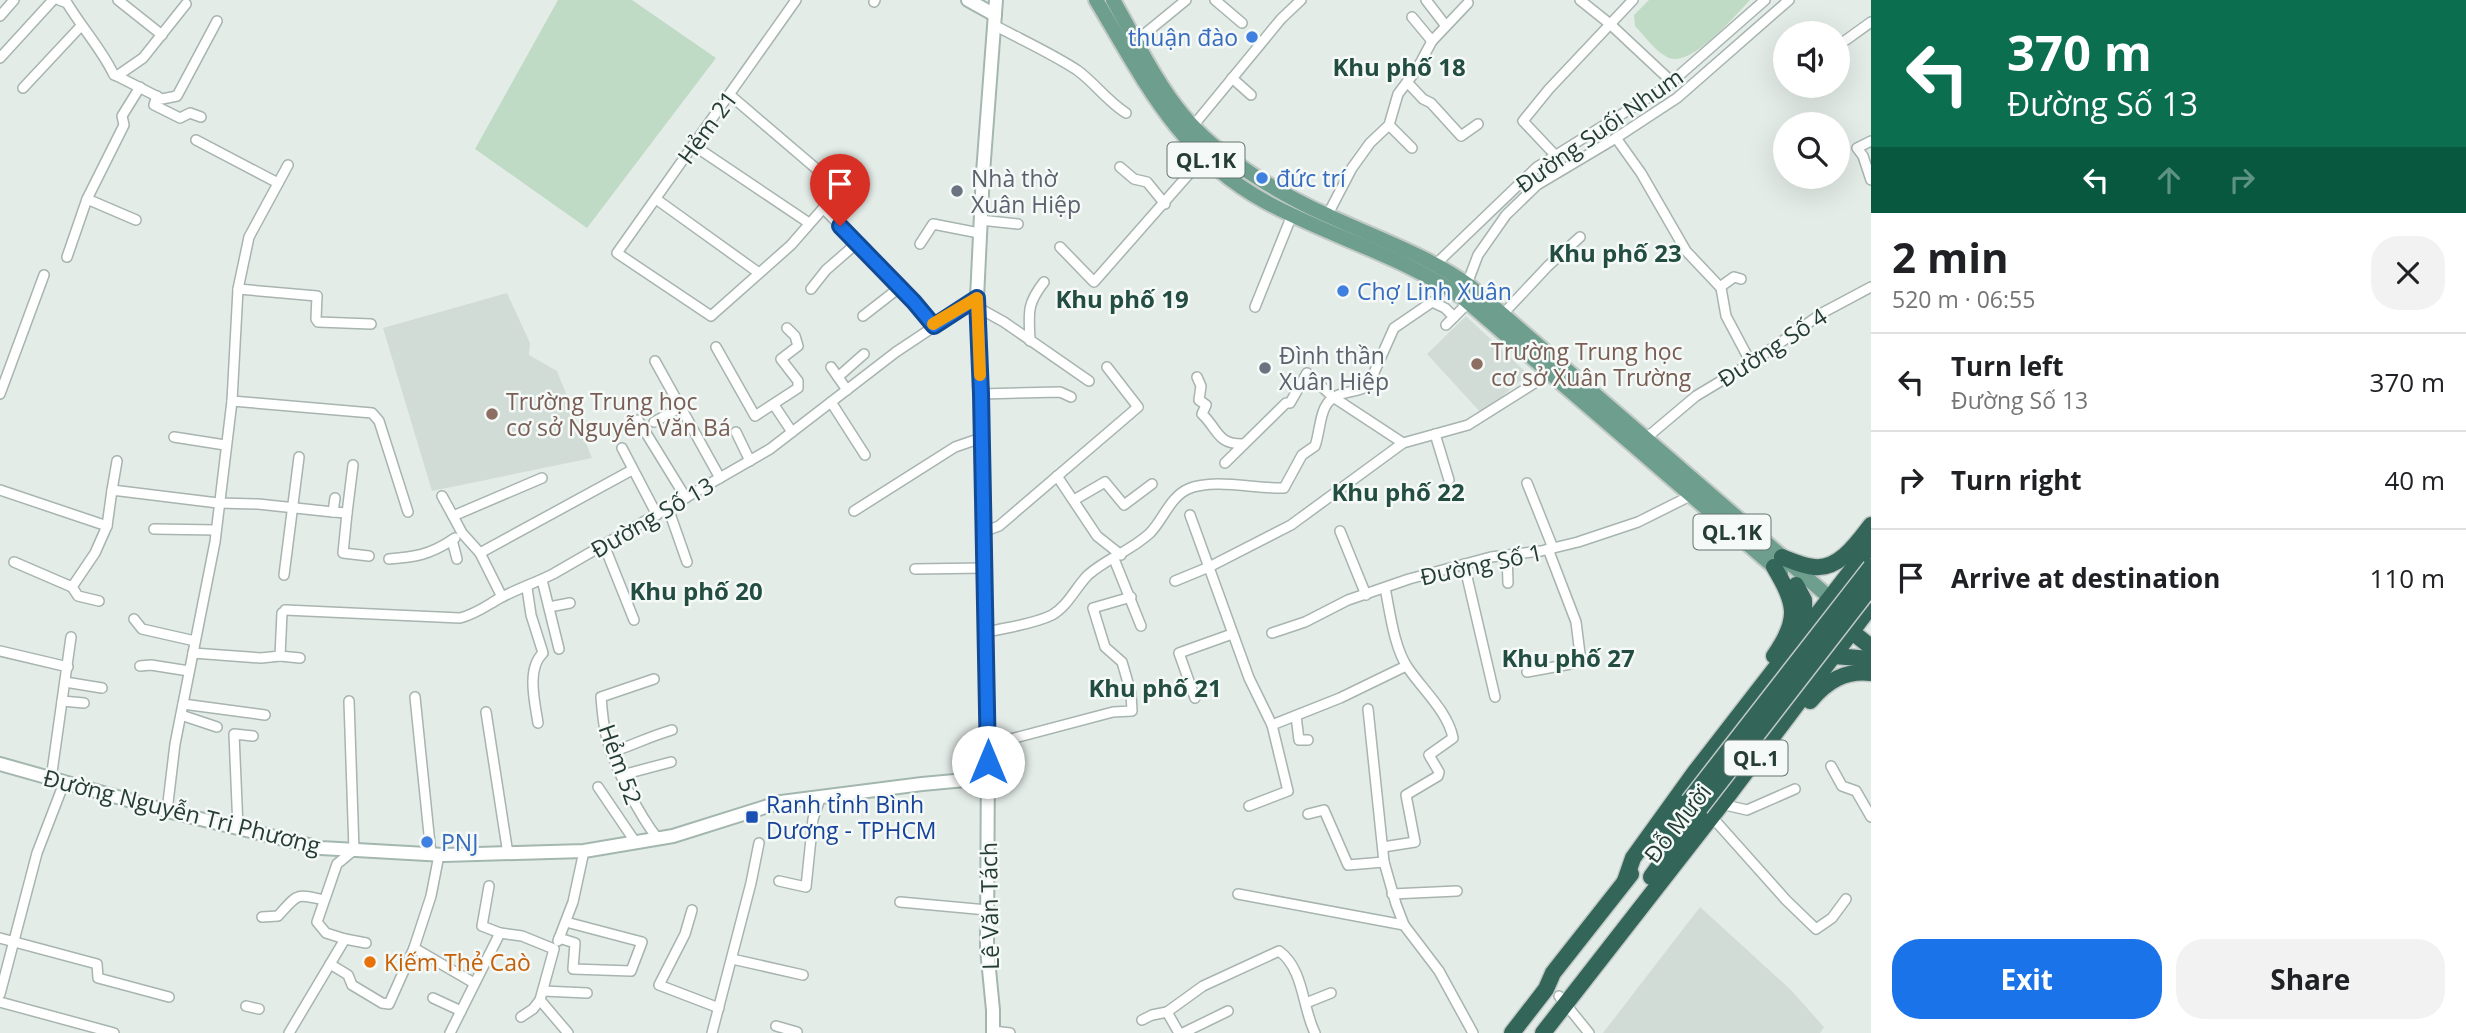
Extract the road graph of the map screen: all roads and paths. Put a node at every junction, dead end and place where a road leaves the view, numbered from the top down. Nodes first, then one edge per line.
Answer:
1 (13, 0) edge
2 (53, 0) edge
3 (118, 0) edge
4 (796, 0) edge
5 (968, 0) edge
6 (996, 0) edge
7 (1096, 0) edge
8 (1186, 0) edge
9 (1215, 0) edge
10 (1301, 0) edge
11 (1426, 0) edge
12 (1580, 0) edge
13 (1633, 0) edge
14 (1765, 0) edge
15 (1789, 0) edge
16 (66, 1) edge
17 (1115, 1) edge
18 (1468, 3) dead end
19 (186, 5) dead end
20 (0, 16) edge
21 (1412, 17) dead end
22 (995, 20) junction
23 (217, 21) dead end
24 (1871, 22) edge
25 (1242, 23) dead end
26 (1610, 24) junction
27 (81, 26) junction
28 (1446, 26) junction
29 (162, 35) junction
30 (1850, 37) edge
31 (1136, 41) junction
32 (1432, 41) junction
33 (0, 58) edge
34 (117, 76) junction
35 (1231, 78) junction
36 (1407, 82) junction
37 (1672, 82) junction
38 (140, 87) junction
39 (23, 88) dead end
40 (1251, 94) dead end
41 (730, 95) junction
42 (157, 96) junction
43 (1126, 113) dead end
44 (201, 117) dead end
45 (1478, 124) dead end
46 (1389, 125) junction
47 (1193, 126) junction
48 (1616, 138) junction
49 (196, 140) dead end
50 (1871, 141) edge
51 (692, 145) junction
52 (1412, 148) dead end
53 (1556, 156) junction
54 (1203, 158) junction
55 (288, 165) dead end
56 (1120, 167) dead end
57 (1871, 180) edge
58 (278, 183) junction
59 (87, 199) junction
60 (656, 199) junction
61 (1165, 204) junction
62 (823, 208) junction
63 (1292, 215) junction
64 (1327, 216) junction
65 (136, 220) dead end
66 (808, 223) junction
67 (1018, 224) dead end
68 (979, 226) junction
69 (1580, 237) dead end
70 (857, 243) junction
71 (920, 244) dead end
72 (1060, 247) dead end
73 (67, 257) dead end
74 (1436, 264) junction
75 (759, 273) junction
76 (44, 275) dead end
77 (1741, 279) dead end
78 (1044, 282) dead end
79 (1467, 284) junction
80 (1720, 287) junction
81 (899, 288) junction
82 (1871, 288) edge
83 (238, 289) junction
84 (811, 289) dead end
85 (977, 302) junction
86 (1468, 303) junction
87 (1255, 307) dead end
88 (1503, 315) junction
89 (863, 316) dead end
90 (1454, 317) junction
91 (372, 324) dead end
92 (1446, 325) dead end
93 (934, 326) junction
94 (786, 328) dead end
95 (1030, 341) junction
96 (716, 347) dead end
97 (864, 354) dead end
98 (655, 361) dead end
99 (1751, 363) junction
100 (831, 367) dead end
101 (1107, 367) dead end
102 (1549, 374) junction
103 (838, 377) junction
104 (1198, 377) dead end
105 (1089, 382) dead end
106 (847, 390) junction
107 (0, 394) edge
108 (981, 394) junction
109 (1071, 397) dead end
110 (1333, 397) junction
111 (232, 401) junction
112 (831, 402) junction
113 (775, 405) junction
114 (681, 407) junction
115 (638, 420) dead end
116 (654, 422) dead end
117 (736, 432) dead end
118 (792, 432) junction
119 (1435, 434) junction
120 (174, 437) dead end
121 (981, 438) junction
122 (1644, 439) junction
123 (1403, 443) junction
124 (1242, 444) junction
125 (226, 445) junction
126 (622, 448) dead end
127 (865, 455) dead end
128 (299, 457) dead end
129 (117, 461) dead end
130 (750, 461) junction
131 (1225, 463) dead end
132 (353, 465) dead end
133 (632, 470) junction
134 (1057, 476) junction
135 (542, 478) dead end
136 (720, 478) junction
137 (1448, 480) dead end
138 (1527, 483) dead end
139 (1152, 484) dead end
140 (112, 490) junction
141 (0, 491) edge
142 (442, 496) dead end
143 (1690, 496) junction
144 (335, 498) dead end
145 (686, 498) junction
146 (1074, 500) junction
147 (218, 503) junction
148 (293, 507) junction
149 (668, 508) junction
150 (855, 510) dead end
151 (333, 512) junction
152 (408, 512) dead end
153 (347, 513) junction
154 (657, 514) junction
155 (1190, 515) dead end
156 (453, 516) junction
157 (1871, 525) edge
158 (107, 526) junction
159 (154, 529) dead end
160 (216, 530) junction
161 (1340, 531) dead end
162 (463, 533) junction
163 (984, 533) junction
164 (452, 540) junction
165 (604, 545) junction
166 (1871, 545) edge
167 (1550, 549) junction
168 (480, 553) junction
169 (1507, 555) junction
170 (369, 556) dead end
171 (1117, 557) junction
172 (389, 559) dead end
173 (457, 559) dead end
174 (14, 562) dead end
175 (687, 562) dead end
176 (1778, 562) junction
177 (1464, 564) junction
178 (1209, 567) junction
179 (1871, 567) edge
180 (984, 568) junction
181 (915, 569) dead end
182 (1850, 571) junction
183 (284, 575) dead end
184 (542, 580) junction
185 (1175, 581) dead end
186 (1800, 581) junction
187 (1508, 583) dead end
188 (72, 587) junction
189 (527, 587) junction
190 (1385, 588) junction
191 (1871, 588) edge
192 (1366, 595) junction
193 (502, 597) junction
194 (1131, 597) junction
195 (99, 601) dead end
196 (570, 603) dead end
197 (1826, 603) junction
198 (1871, 606) edge
199 (549, 607) junction
200 (134, 619) dead end
201 (635, 620) dead end
202 (1140, 625) dead end
203 (1861, 628) edge
204 (1805, 631) junction
205 (984, 632) junction
206 (1272, 633) dead end
207 (1232, 634) junction
208 (71, 637) dead end
209 (195, 641) junction
210 (1871, 647) edge
211 (559, 649) dead end
212 (0, 651) edge
213 (193, 653) junction
214 (280, 656) junction
215 (1834, 656) junction
216 (300, 659) dead end
217 (1871, 659) edge
218 (140, 666) dead end
219 (1406, 666) junction
220 (68, 667) junction
221 (189, 671) junction
222 (1527, 672) dead end
223 (1871, 673) edge
224 (654, 679) dead end
225 (65, 682) junction
226 (102, 688) dead end
227 (415, 697) dead end
228 (1495, 697) dead end
229 (1195, 698) dead end
230 (62, 701) junction
231 (349, 701) dead end
232 (84, 703) dead end
233 (183, 704) junction
234 (1367, 709) dead end
235 (486, 712) dead end
236 (181, 715) junction
237 (265, 715) dead end
238 (1296, 716) junction
239 (538, 723) dead end
240 (1272, 725) junction
241 (217, 727) dead end
242 (673, 730) dead end
243 (253, 736) dead end
244 (1308, 740) dead end
245 (988, 745) junction
246 (612, 752) junction
247 (671, 762) dead end
248 (0, 764) edge
249 (1831, 766) dead end
250 (1695, 772) junction
251 (622, 775) junction
252 (987, 778) junction
253 (51, 779) junction
254 (64, 783) junction
255 (598, 787) dead end
256 (1795, 789) dead end
257 (821, 796) junction
258 (1710, 805) junction
259 (1249, 806) dead end
260 (167, 811) junction
261 (1308, 814) dead end
262 (1871, 817) edge
263 (238, 828) junction
264 (658, 839) junction
265 (636, 843) junction
266 (759, 843) dead end
267 (1382, 847) junction
268 (354, 850) junction
269 (584, 851) junction
270 (508, 854) junction
271 (435, 855) junction
272 (1384, 862) junction
273 (779, 881) dead end
274 (1625, 881) junction
275 (1651, 884) junction
276 (489, 886) dead end
277 (1457, 891) dead end
278 (1238, 894) dead end
279 (1392, 894) junction
280 (1846, 899) dead end
281 (324, 900) junction
282 (901, 902) dead end
283 (692, 910) dead end
284 (987, 910) junction
285 (262, 917) dead end
286 (566, 922) junction
287 (1404, 925) junction
288 (1613, 928) junction
289 (500, 933) junction
290 (0, 938) edge
291 (559, 938) junction
292 (345, 939) junction
293 (15, 943) junction
294 (366, 943) dead end
295 (1609, 947) junction
296 (414, 948) junction
297 (554, 949) junction
298 (732, 959) junction
299 (330, 964) junction
300 (1553, 973) junction
301 (803, 975) dead end
302 (474, 983) junction
303 (587, 993) dead end
304 (1331, 993) dead end
305 (0, 994) edge
306 (542, 995) junction
307 (169, 997) dead end
308 (433, 998) dead end
309 (1562, 999) junction
310 (0, 1002) edge
311 (1306, 1003) junction
312 (246, 1006) dead end
313 (719, 1008) junction
314 (259, 1009) dead end
315 (461, 1010) junction
316 (1228, 1011) dead end
317 (1167, 1012) junction
318 (521, 1017) dead end
319 (1142, 1020) dead end
320 (776, 1026) dead end
321 (993, 1032) edge
322 (114, 1033) edge
323 (289, 1033) edge
324 (450, 1033) edge
325 (568, 1033) edge
326 (712, 1033) edge
327 (799, 1033) edge
328 (1010, 1033) edge
329 (1181, 1033) edge
330 (1315, 1033) edge
331 (1473, 1033) edge
332 (1500, 1033) edge
333 (1513, 1033) edge
334 (1531, 1033) edge
335 (1543, 1033) edge
336 (1589, 1033) edge

1 - 20 street
2 - 33 street
3 - 29 street
4 - 41 street, Hẻm 21
5 - 22 main road
6 - 22 main road, Lê Văn Tách
7 - 54 main road, QL.1K
8 - 31 street
9 - 25 street
10 - 35 street
11 - 28 street
12 - 26 street
13 - 26 street
14 - 37 street, Đường Suối Nhum
15 - 48 street
16 - 27 street
17 - 31 main road, QL.1K
18 - 28 street
19 - 29 street
21 - 32 street
22 - 43 street
22 - 68 main road, Lê Văn Tách
23 - 42 street
24 - 30 street
26 - 37 street
26 - 53 street
27 - 34 street
27 - 39 street
28 - 32 street
29 - 34 street
31 - 47 main road, QL.1K
32 - 36 street
34 - 38 street
35 - 40 street
35 - 47 street
36 - 45 street
36 - 46 street
37 - 53 street, Đường Suối Nhum
38 - 42 street
38 - 59 street
41 - 51 street, Hẻm 21
41 - 62 street
42 - 44 street
46 - 52 street
46 - 64 street
47 - 64 main road, QL.1K
48 - 79 street
48 - 80 street
49 - 58 street
50 - 57 street
51 - 60 street, Hẻm 21
51 - 66 street
53 - 74 street, Đường Suối Nhum
54 - 61 street
54 - 63 main road, QL.1K
55 - 58 street
56 - 61 street
58 - 83 street
59 - 65 street
59 - 73 street
60 - 75 street
60 - 75 street, Hẻm 21
61 - 72 street
62 - 66 street
62 - 70 street
63 - 86 main road, QL.1K
63 - 87 street
64 - 74 main road, QL.1K
66 - 75 street
67 - 68 street
68 - 71 street
68 - 85 main road, Lê Văn Tách
69 - 88 street
70 - 81 street
70 - 84 street
74 - 79 main road, QL.1K
76 - 107 street
77 - 80 street
78 - 95 street
79 - 88 main road, QL.1K
80 - 99 street
81 - 89 street
81 - 93 street
82 - 99 street, Đường Số 4
83 - 91 street
83 - 111 street
85 - 93 street, Đường Số 13
85 - 95 street
85 - 108 main road, Lê Văn Tách
86 - 90 street
86 - 102 main road, QL.1K
88 - 122 main road, QL.1K
90 - 92 street
90 - 110 street
93 - 106 street, Đường Số 13
94 - 113 street
95 - 105 street
96 - 113 street
97 - 103 street
98 - 114 street
99 - 122 street, Đường Số 4
100 - 103 street
101 - 134 street
102 - 119 street
102 - 143 main road, QL.1K
103 - 106 street
104 - 124 street
106 - 112 street, Đường Số 13
108 - 109 street
108 - 121 main road, Lê Văn Tách
110 - 123 street
110 - 124 street
110 - 171 street
111 - 125 street
111 - 152 street
112 - 118 street, Đường Số 13
112 - 127 street
113 - 118 street
114 - 116 street
114 - 136 street
115 - 145 street
117 - 130 street
118 - 130 street, Đường Số 13
119 - 123 street
119 - 137 street
120 - 125 street
121 - 150 street
121 - 163 main road, Lê Văn Tách
122 - 176 main road, QL.1K
123 - 178 street
124 - 131 street
125 - 147 street
126 - 133 street
128 - 148 street
129 - 140 street
130 - 136 street, Đường Số 13
132 - 153 street
133 - 154 street
133 - 168 street
134 - 146 street
134 - 163 street
135 - 156 street
136 - 145 street, Đường Số 13
138 - 167 street
139 - 146 street
140 - 147 street
140 - 158 street
141 - 158 street
142 - 156 street
143 - 167 street, Đường Số 1
143 - 176 main road, QL.1K
144 - 151 street
145 - 149 street, Đường Số 13
146 - 171 street
147 - 148 street
147 - 160 street
148 - 151 street
148 - 183 street
149 - 154 street, Đường Số 13
149 - 175 street
151 - 153 street
153 - 170 street
154 - 165 street, Đường Số 13
155 - 178 street
156 - 162 street
157 - 176 highway
158 - 188 street
159 - 160 street
160 - 209 street
161 - 192 street
162 - 164 street
162 - 168 street
163 - 180 main road, Lê Văn Tách
164 - 172 street
164 - 173 street
165 - 184 street, Đường Số 13
165 - 201 street
166 - 182 highway, Đỗ Mười / QL.1
167 - 169 street, Đường Số 1
167 - 222 street
168 - 193 street
169 - 177 street, Đường Số 1
169 - 187 street
171 - 194 street
171 - 205 street
174 - 188 street
176 - 186 main road, QL.1K
176 - 250 highway
177 - 190 street, Đường Số 1
177 - 228 street
178 - 185 street
178 - 207 street
179 - 258 highway, QL.1, bridge
180 - 181 street
180 - 205 main road, Lê Văn Tách
182 - 186 highway
182 - 191 highway
182 - 197 highway, Đỗ Mười / QL.1
184 - 189 street, Đường Số 13
184 - 199 street
186 - 197 main road, QL.1K
186 - 204 highway
188 - 195 street
189 - 193 street, Đường Số 13
189 - 239 street
190 - 192 street, Đường Số 1
190 - 219 street
191 - 258 highway, QL.1, bridge
192 - 206 street, Đường Số 1
193 - 214 street, Đường Số 13
194 - 202 street
194 - 245 street
196 - 199 street
197 - 203 highway
197 - 204 highway, Đỗ Mười / QL.1
198 - 203 highway, Đỗ Mười / QL.1
199 - 211 street
200 - 209 street
203 - 210 highway
203 - 215 highway, Đỗ Mười / QL.1
204 - 215 highway
204 - 250 highway, Đỗ Mười / QL.1
205 - 245 main road, Lê Văn Tách
207 - 229 street
207 - 240 street
208 - 220 street
209 - 213 street
212 - 220 street
213 - 214 street
213 - 221 street
214 - 216 street
215 - 217 highway
215 - 258 highway, Đỗ Mười / QL.1
218 - 221 street
219 - 238 street
219 - 267 street
220 - 225 street
221 - 233 street
223 - 258 highway
224 - 246 street, Hẻm 52
225 - 226 street
225 - 230 street
227 - 271 street
230 - 232 street
230 - 253 street
231 - 268 street
233 - 236 street
233 - 237 street
234 - 267 street
235 - 270 street
236 - 241 street
236 - 260 street
238 - 240 street
238 - 244 street
240 - 259 street
242 - 246 street
243 - 263 street
245 - 252 main road, Lê Văn Tách
246 - 251 street, Hẻm 52
247 - 251 street
248 - 253 main road, Đường Nguyễn Tri Phương
249 - 262 street
250 - 274 highway, Đỗ Mười / QL.1
251 - 264 street, Hẻm 52
252 - 257 main road, Đường Nguyễn Tri Phương
252 - 284 main road, Lê Văn Tách
253 - 254 main road, Đường Nguyễn Tri Phương
254 - 260 main road, Đường Nguyễn Tri Phương
254 - 293 street
255 - 265 street
256 - 258 street
257 - 264 main road, Đường Nguyễn Tri Phương
257 - 273 street
258 - 274 highway, Đỗ Mười / QL.1
258 - 275 highway, Đỗ Mười / QL.1
258 - 280 street
260 - 263 main road, Đường Nguyễn Tri Phương
261 - 272 street
263 - 268 main road, Đường Nguyễn Tri Phương
264 - 265 main road, Đường Nguyễn Tri Phương
265 - 269 main road, Đường Nguyễn Tri Phương
266 - 298 street
267 - 272 street
268 - 271 main road, Đường Nguyễn Tri Phương
268 - 281 street
269 - 270 main road, Đường Nguyễn Tri Phương
269 - 286 street
270 - 271 main road, Đường Nguyễn Tri Phương
271 - 296 street
272 - 279 street
274 - 300 highway, Đỗ Mười / QL.1
275 - 288 highway, Đỗ Mười / QL.1
275 - 295 highway, Đỗ Mười / QL.1
276 - 289 street
277 - 279 street
278 - 287 street
279 - 287 street
281 - 285 street
281 - 292 street
282 - 284 street
283 - 313 street
284 - 321 main road, Lê Văn Tách
286 - 291 street
286 - 291 street
287 - 331 street
288 - 295 highway, QL.1
288 - 309 highway, Đỗ Mười / QL.1
289 - 297 street
289 - 302 street
290 - 293 street
291 - 297 street
292 - 294 street
292 - 299 street
293 - 305 street
293 - 307 street
295 - 309 highway, Đỗ Mười / QL.1
296 - 299 street
296 - 302 street
297 - 306 street
298 - 301 street
298 - 313 street
299 - 323 street
300 - 332 highway, Đỗ Mười / QL.1
300 - 333 highway, Đỗ Mười / QL.1
302 - 315 street
303 - 306 street
304 - 311 street
306 - 318 street
306 - 325 street
308 - 315 street
309 - 334 highway, Đỗ Mười / QL.1
309 - 335 highway, Đỗ Mười / QL.1
309 - 336 street
310 - 322 street
311 - 317 street
311 - 330 street
312 - 314 street
313 - 326 street
315 - 324 street
316 - 329 street
317 - 319 street
317 - 329 street
320 - 327 street
321 - 328 street

